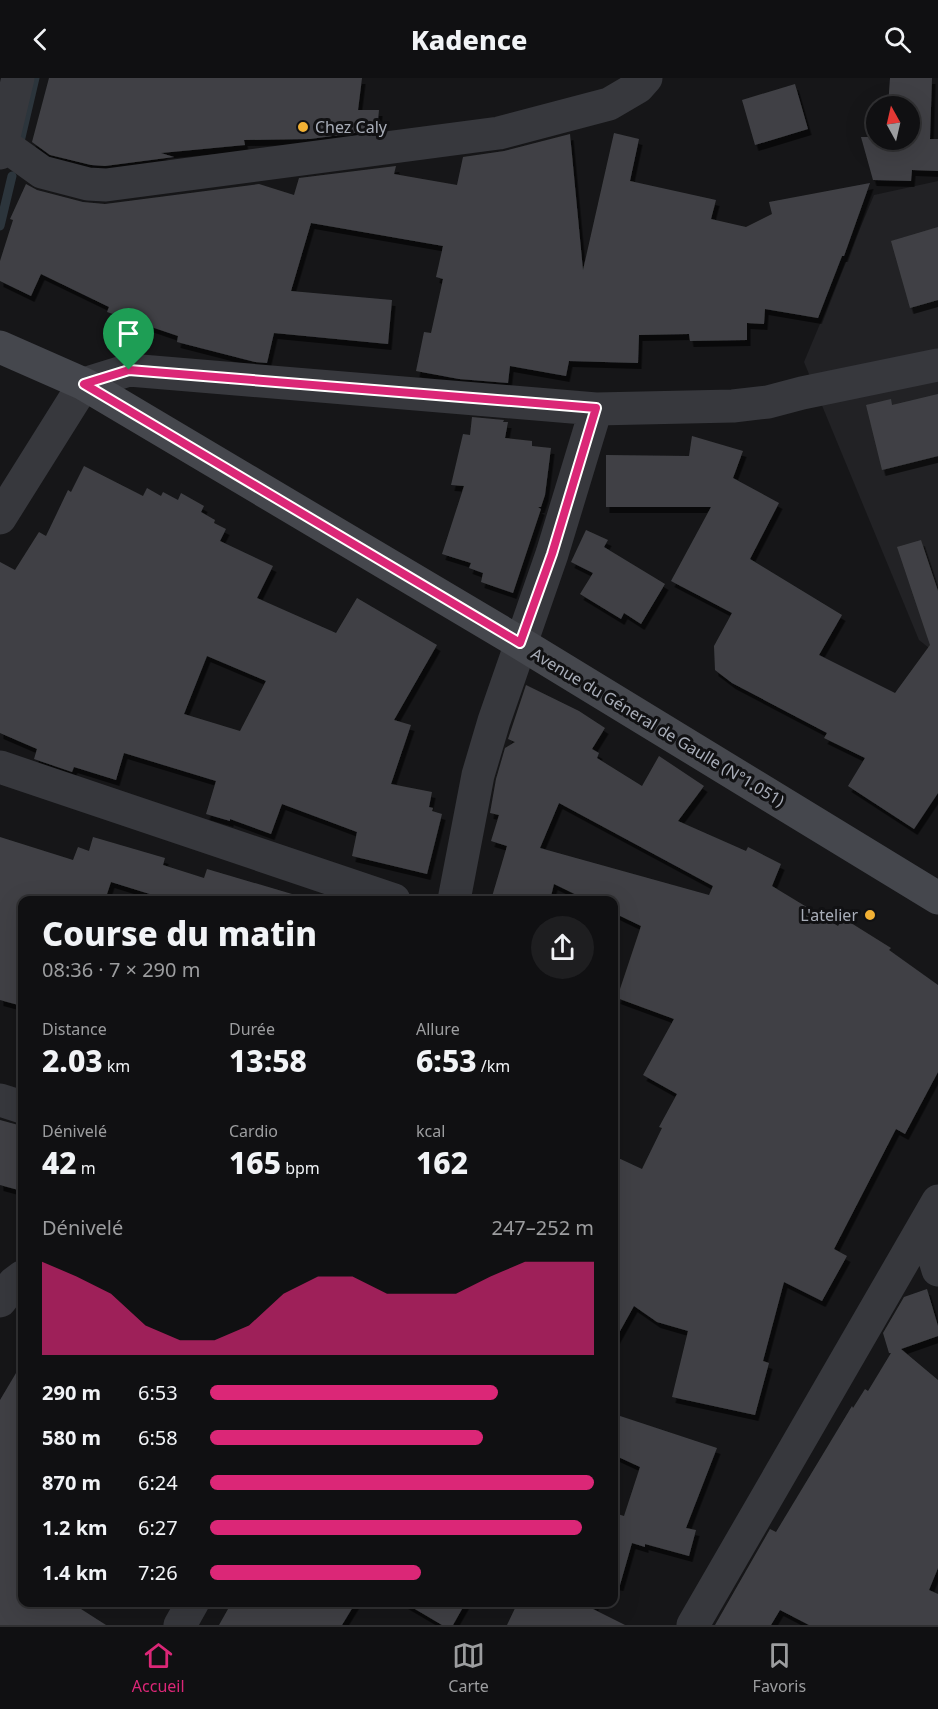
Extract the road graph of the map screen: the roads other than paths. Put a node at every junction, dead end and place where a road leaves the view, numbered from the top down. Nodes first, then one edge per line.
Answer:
1 (18, 78) edge
2 (646, 78) edge
3 (1, 146) edge
4 (0, 347) edge
5 (938, 366) edge
6 (84, 384) junction
7 (596, 408) junction
8 (0, 518) edge
9 (520, 643) junction
10 (0, 767) edge
11 (382, 896) edge
12 (455, 896) edge
13 (938, 898) edge
14 (0, 1100) edge
15 (18, 1106) edge
16 (931, 1214) edge
17 (938, 1270) edge
18 (18, 1280) edge
19 (0, 1301) edge
20 (190, 1607) edge
21 (180, 1625) edge
22 (693, 1625) edge

1 - 3 street
2 - 3 street
4 - 6 main road, Avenue du Géneral de Gaulle (N°1.051)
5 - 7 street
6 - 7 street
6 - 8 street
6 - 9 main road, Avenue du Géneral de Gaulle (N°1.051)
7 - 9 street
9 - 12 street
9 - 13 main road, Avenue du Géneral de Gaulle (N°1.051)
10 - 11 street
14 - 15 street
16 - 17 street
16 - 22 street
18 - 19 street
20 - 21 street

